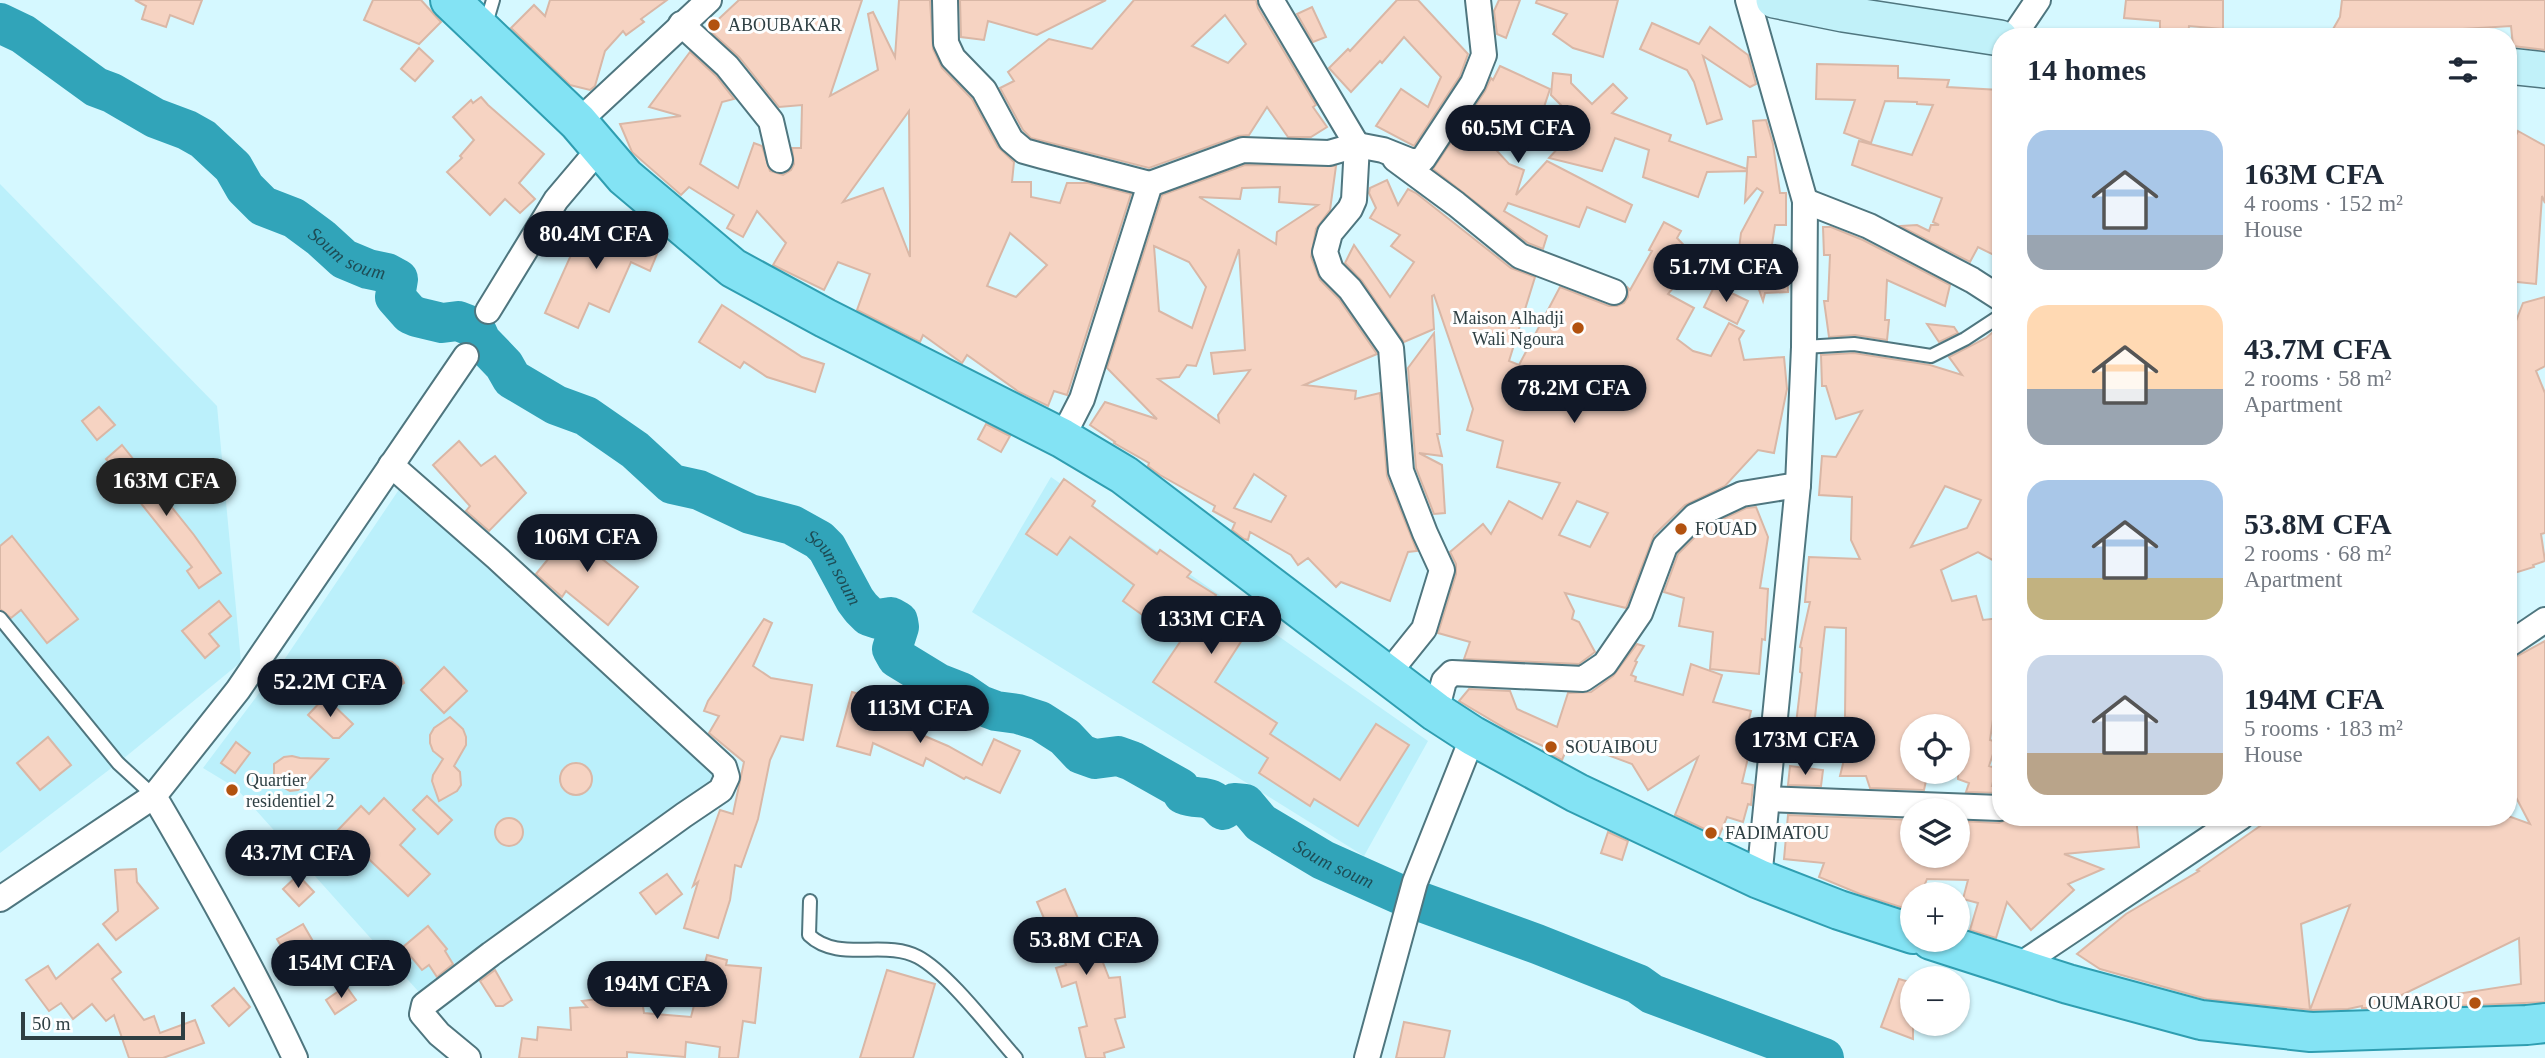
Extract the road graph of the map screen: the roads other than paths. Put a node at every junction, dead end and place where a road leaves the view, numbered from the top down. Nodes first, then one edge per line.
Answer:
1 (450, 0) edge
2 (709, 0) edge
3 (945, 0) edge
4 (1271, 0) edge
5 (1478, 0) edge
6 (1748, 0) edge
7 (1774, 0) edge
8 (2038, 0) edge
9 (489, 15) edge
10 (681, 24) junction
11 (2019, 28) edge
12 (1992, 37) edge
13 (2517, 67) edge
14 (2545, 69) edge
15 (589, 135) junction
16 (1357, 145) junction
17 (1383, 150) junction
18 (780, 160) dead end
19 (1150, 184) junction
20 (1805, 201) junction
21 (1614, 292) dead end
22 (1992, 293) edge
23 (488, 311) dead end
24 (1992, 321) edge
25 (1804, 347) junction
26 (466, 356) dead end
27 (1062, 438) junction
28 (391, 465) junction
29 (1798, 485) junction
30 (0, 618) edge
31 (2545, 620) edge
32 (2517, 639) edge
33 (1387, 675) junction
34 (1436, 712) junction
35 (1473, 736) junction
36 (154, 796) junction
37 (1768, 799) junction
38 (1992, 808) edge
39 (2217, 826) edge
40 (1759, 878) junction
41 (0, 899) edge
42 (810, 901) dead end
43 (1900, 930) edge
44 (1969, 952) edge
45 (2017, 967) junction
46 (2545, 1023) edge
47 (295, 1058) edge
48 (468, 1058) edge
49 (1016, 1058) edge
50 (1367, 1058) edge

1 - 9 main road
2 - 10 street
3 - 19 street
4 - 16 street
5 - 17 street
6 - 20 street
7 - 12 main road
8 - 11 street
9 - 15 main road
10 - 15 street
10 - 18 street
13 - 14 main road
15 - 23 street
15 - 27 main road
16 - 17 street
16 - 19 street
16 - 33 street
17 - 21 street
19 - 27 street
20 - 22 street
20 - 25 street
24 - 25 lane
25 - 29 street
26 - 28 street
27 - 33 main road
28 - 36 street
28 - 48 street
29 - 34 street
29 - 37 street
30 - 36 lane
31 - 32 street
33 - 34 main road
34 - 35 main road
35 - 40 main road
35 - 50 street
36 - 41 street
36 - 47 street
37 - 38 street
37 - 40 street
39 - 45 street
40 - 43 main road
42 - 49 lane
44 - 45 main road
45 - 46 main road

